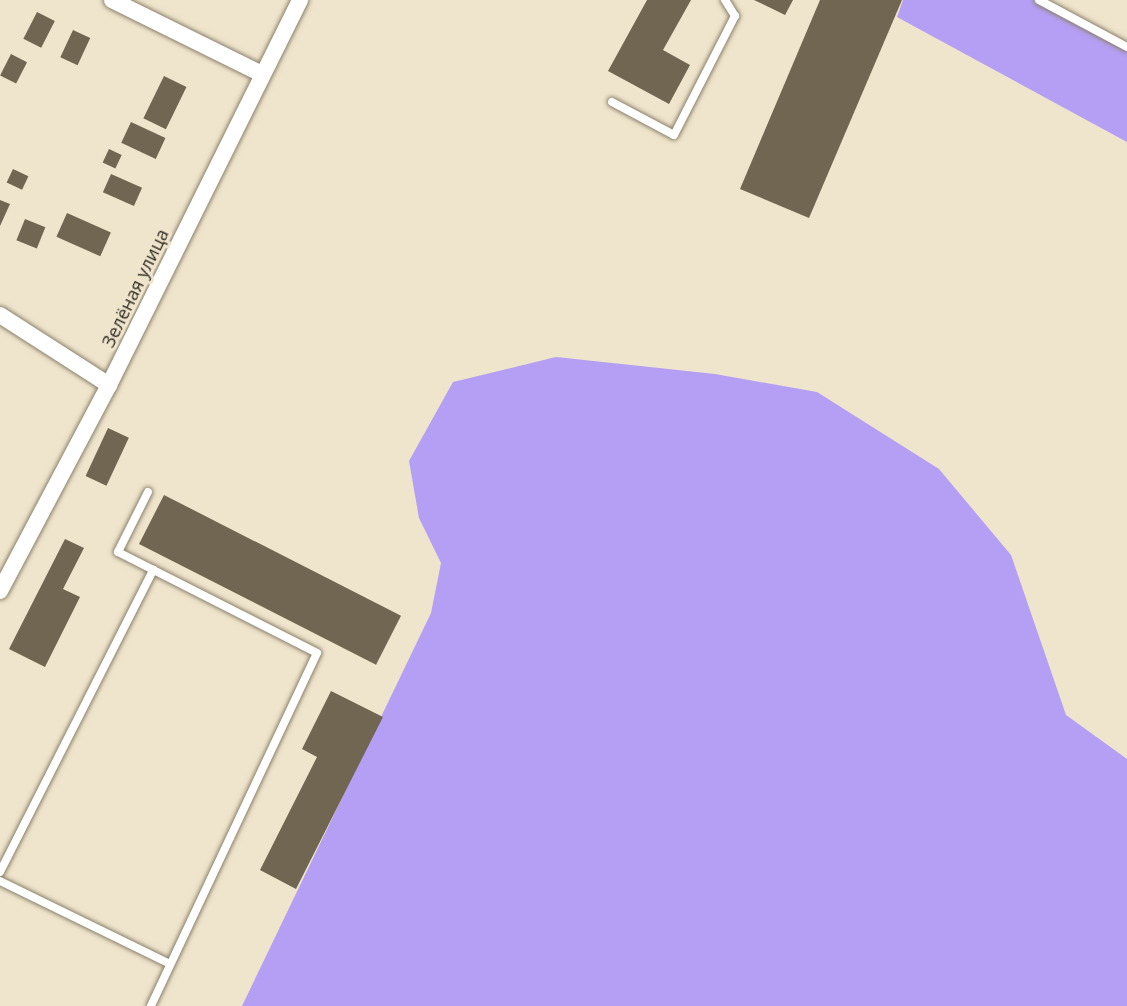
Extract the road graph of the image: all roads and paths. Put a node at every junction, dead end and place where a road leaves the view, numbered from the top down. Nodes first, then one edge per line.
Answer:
1 (112, 0) edge
2 (300, 0) edge
3 (725, 0) edge
4 (1039, 0) edge
5 (1127, 47) edge
6 (262, 74) junction
7 (612, 102) dead end
8 (0, 315) edge
9 (109, 385) junction
10 (148, 492) dead end
11 (153, 570) junction
12 (0, 591) edge
13 (0, 872) edge
14 (0, 881) edge
15 (168, 963) junction
16 (151, 1006) edge

1 - 6 street
2 - 6 street, Зелёная улица
3 - 7 lane
4 - 5 lane
6 - 9 street, Зелёная улица
8 - 9 street
9 - 12 street, Зелёная улица
10 - 11 lane
11 - 13 lane
11 - 15 lane
14 - 15 lane
15 - 16 lane

